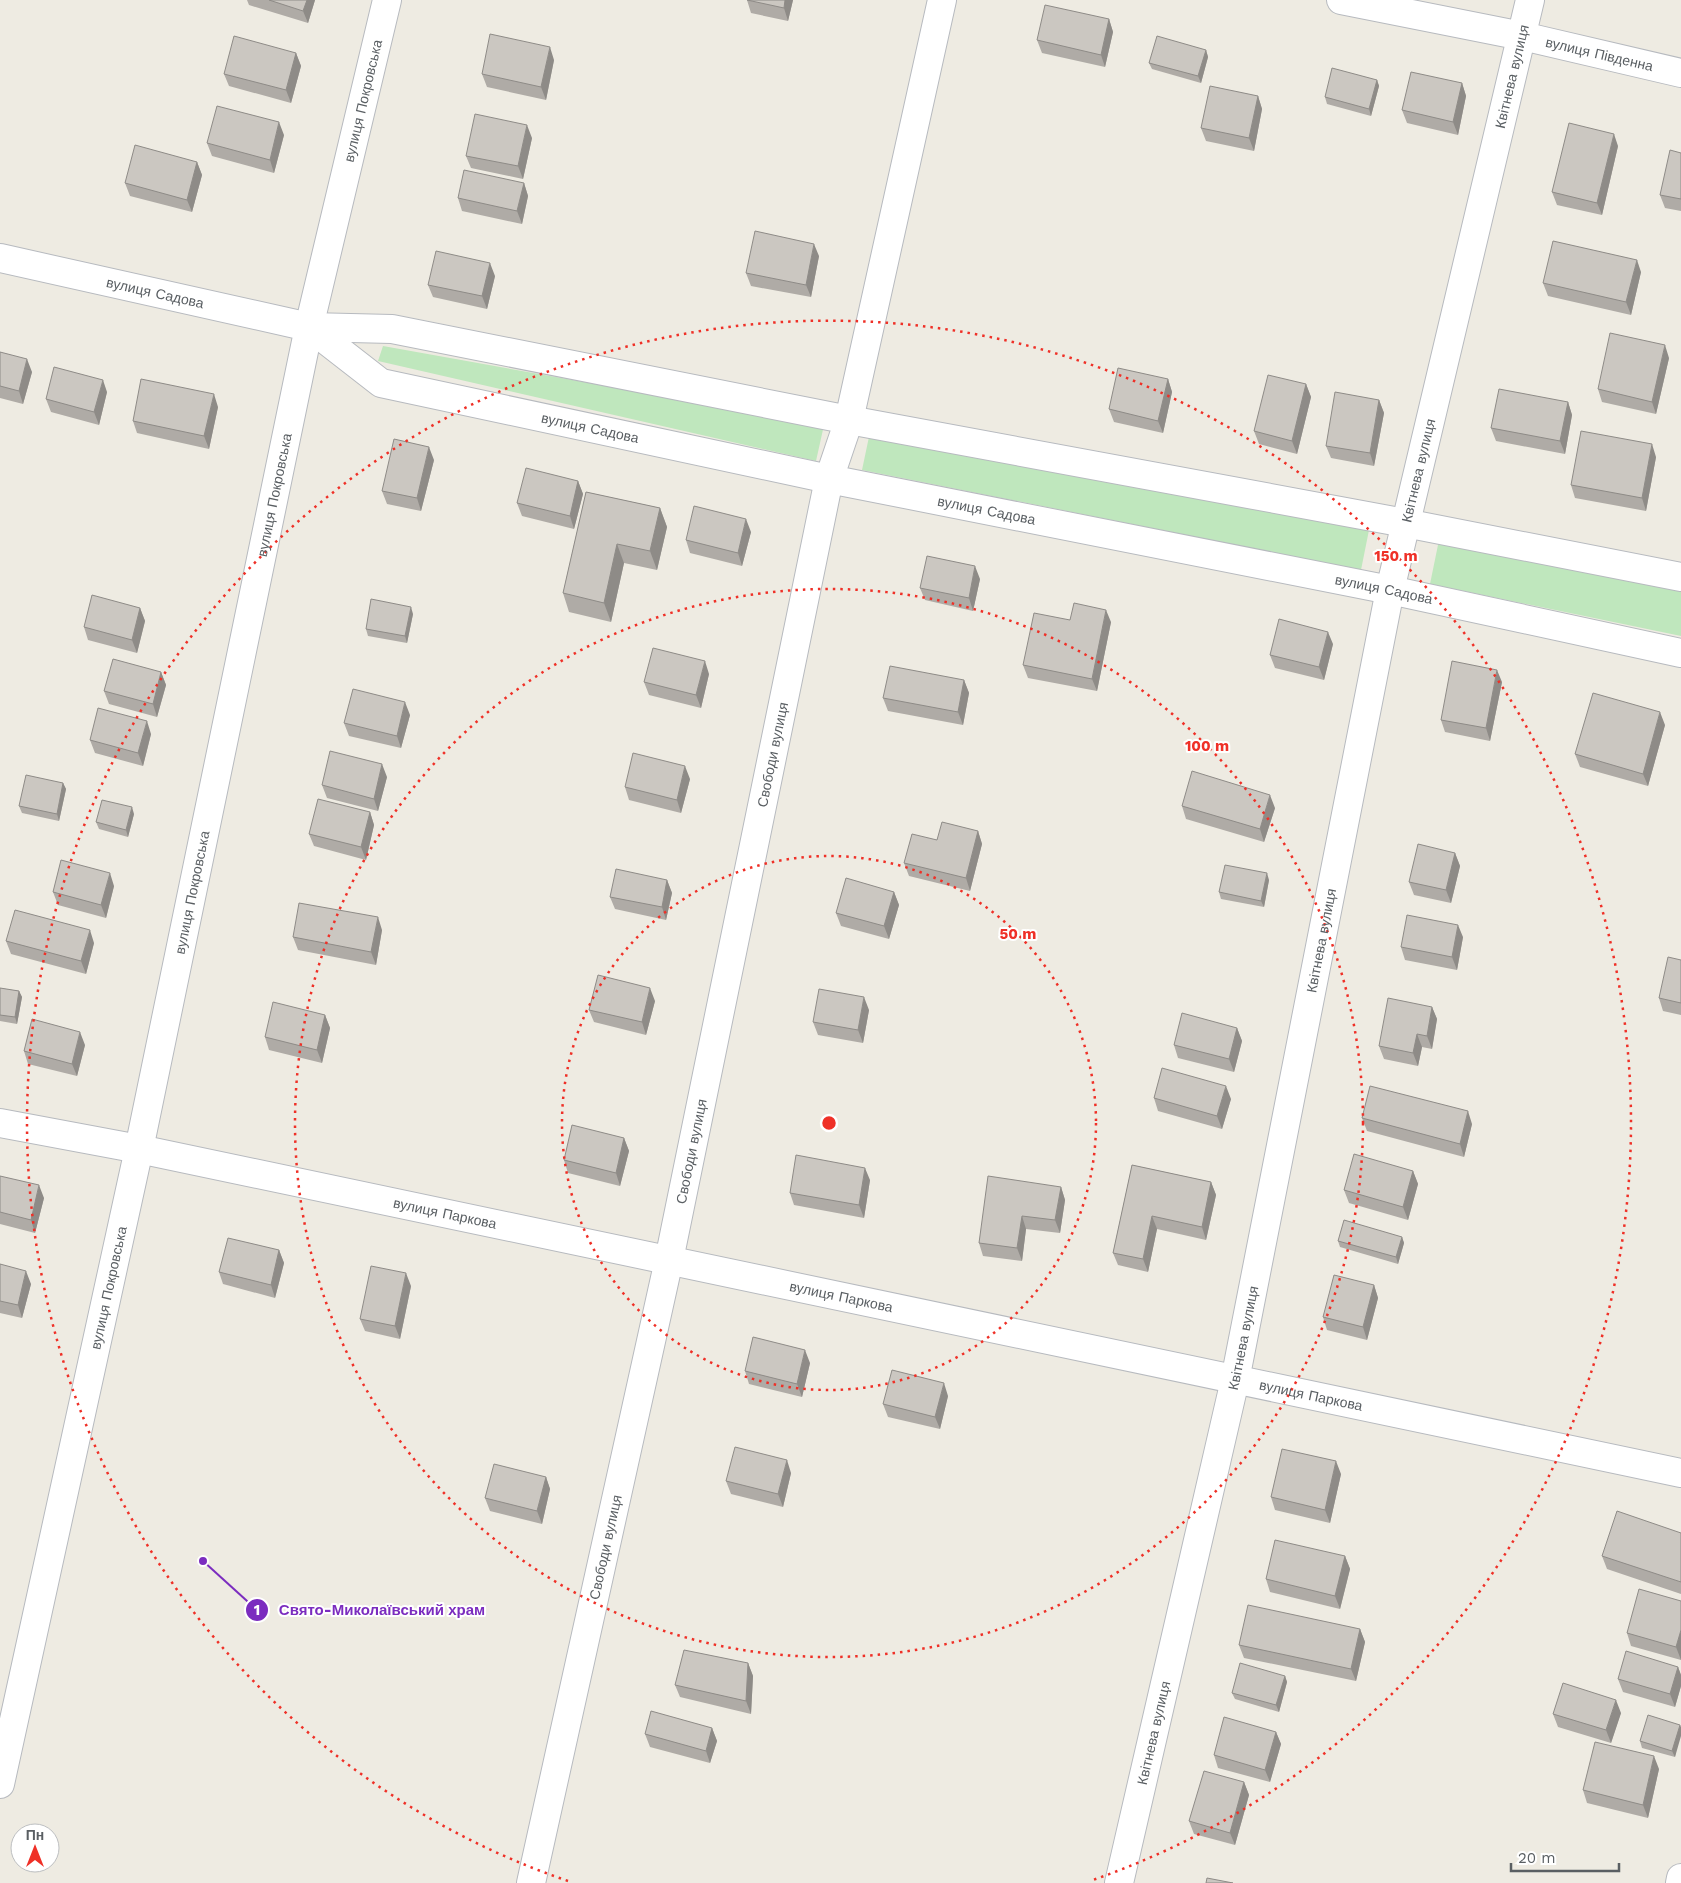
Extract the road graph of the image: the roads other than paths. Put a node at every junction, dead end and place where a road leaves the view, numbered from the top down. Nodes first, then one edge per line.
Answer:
1 (387, 0) edge
2 (942, 0) edge
3 (1341, 0) edge
4 (1530, 0) edge
5 (1522, 36) junction
6 (1681, 73) edge
7 (0, 258) edge
8 (310, 326) junction
9 (849, 420) junction
10 (830, 479) junction
11 (1405, 523) junction
12 (1681, 577) edge
13 (1390, 590) junction
14 (1681, 653) edge
15 (0, 1123) edge
16 (139, 1149) junction
17 (669, 1260) junction
18 (1235, 1380) junction
19 (1681, 1473) edge
20 (0, 1784) edge
21 (1681, 1878) edge
22 (531, 1883) edge
23 (1119, 1883) edge
24 (1680, 1883) edge

1 - 8 street, вулиця Покровська
2 - 9 street, Свободи вулиця
3 - 5 street, вулиця Південна
4 - 5 street, Квітнева вулиця
5 - 6 street, вулиця Південна
5 - 11 street, Квітнева вулиця
7 - 8 street, вулиця Садова
8 - 9 street, вулиця Садова
8 - 10 street, вулиця Садова
8 - 16 street, вулиця Покровська
9 - 10 street, Свободи вулиця
9 - 11 street, вулиця Садова
10 - 13 street, вулиця Садова
10 - 17 street, Свободи вулиця
11 - 12 street, вулиця Садова
11 - 13 street, Квітнева вулиця
13 - 14 street, вулиця Садова
13 - 18 street, Квітнева вулиця
15 - 16 street, вулиця Паркова
16 - 17 street, вулиця Паркова
16 - 20 street, вулиця Покровська
17 - 18 street, вулиця Паркова
17 - 22 street, Свободи вулиця
18 - 19 street, вулиця Паркова
18 - 23 street, Квітнева вулиця
21 - 24 street

